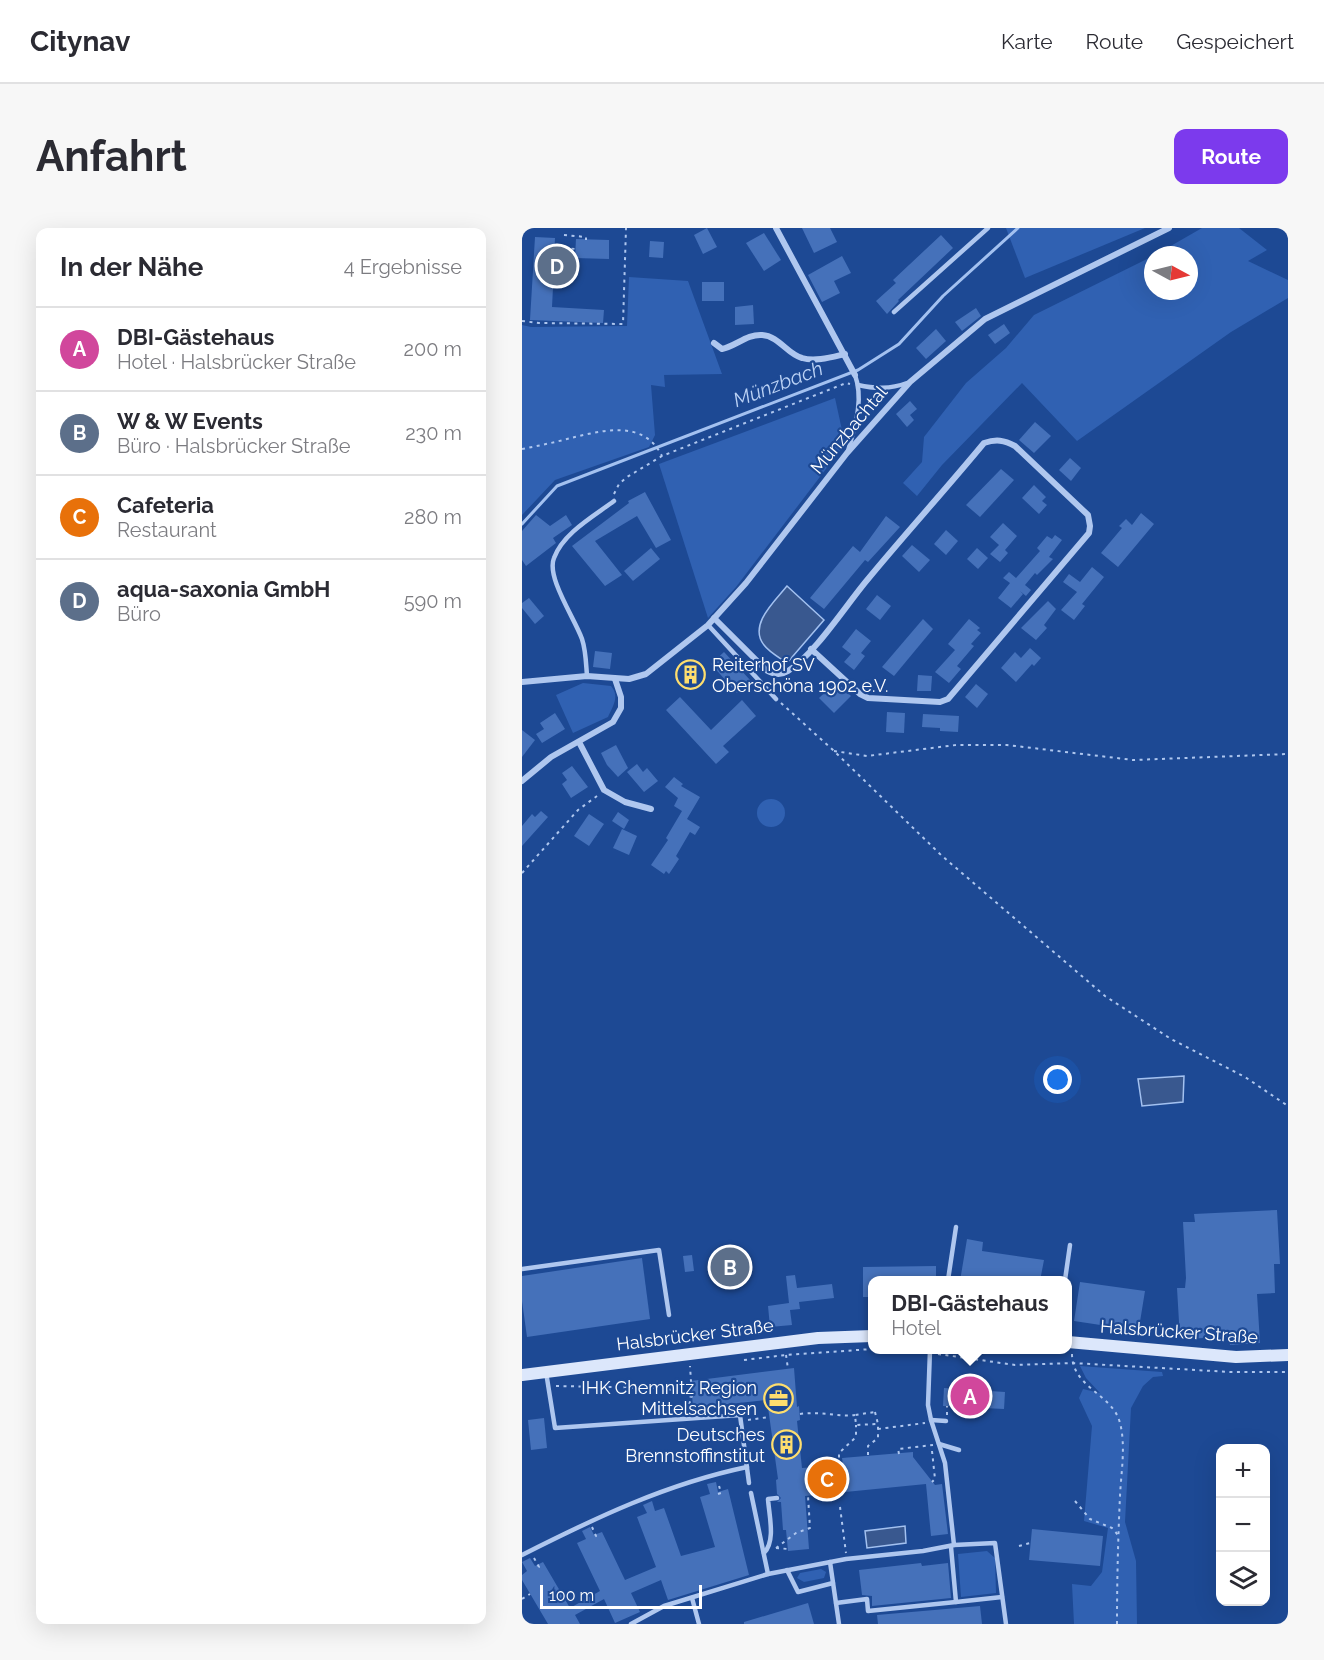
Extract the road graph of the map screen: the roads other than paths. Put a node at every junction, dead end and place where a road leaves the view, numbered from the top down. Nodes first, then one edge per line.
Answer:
1 (776, 228) edge
2 (988, 228) edge
3 (1169, 228) edge
4 (894, 312) dead end
5 (714, 343) dead end
6 (845, 354) junction
7 (855, 375) joint
8 (910, 382) junction
9 (858, 385) junction
10 (847, 453) junction
11 (614, 501) road end
12 (714, 618) junction
13 (708, 625) junction
14 (812, 649) junction
15 (587, 676) junction
16 (615, 679) junction
17 (522, 682) edge
18 (776, 699) road end
19 (579, 742) junction
20 (522, 781) edge
21 (651, 809) dead end
22 (956, 1227) dead end
23 (1070, 1245) dead end
24 (522, 1269) edge
25 (949, 1276) edge
26 (1066, 1276) edge
27 (669, 1315) dead end
28 (868, 1336) edge
29 (1072, 1342) edge
30 (930, 1354) edge
31 (1288, 1355) edge
32 (522, 1375) edge
33 (547, 1378) junction
34 (931, 1420) junction
35 (946, 1421) dead end
36 (939, 1444) junction
37 (959, 1450) dead end
38 (747, 1467) junction
39 (750, 1484) dead end
40 (751, 1493) dead end
41 (777, 1498) dead end
42 (952, 1546) junction
43 (764, 1553) junction
44 (522, 1554) edge
45 (830, 1562) junction
46 (787, 1570) junction
47 (768, 1574) junction
48 (833, 1583) junction
49 (1002, 1597) junction
50 (692, 1598) junction
51 (956, 1602) junction
52 (836, 1603) junction
53 (631, 1624) edge
54 (699, 1624) edge
55 (839, 1624) edge
56 (1006, 1624) edge

1 - 6 street
2 - 4 lane
3 - 8 street, Münzbachtal
5 - 6 street
6 - 7 street
7 - 9 lane
8 - 9 lane
8 - 10 street, Münzbachtal
9 - 10 lane
10 - 12 street, Münzbachtal
11 - 15 lane
12 - 13 street, Münzbachtal
12 - 14 street
13 - 16 street, Münzbachtal
13 - 18 lane
14 - 14 street
15 - 16 street, Münzbachtal
15 - 17 street, Münzbachtal
16 - 19 street
19 - 20 street
19 - 21 street
22 - 25 lane
23 - 26 lane
24 - 27 lane
28 - 33 main road, Halsbrücker Straße
29 - 31 main road, Halsbrücker Straße
30 - 34 lane
32 - 33 main road, Halsbrücker Straße
33 - 38 lane
34 - 35 lane
34 - 36 lane
36 - 37 lane
36 - 42 lane
38 - 39 lane
38 - 44 lane
40 - 43 lane
41 - 43 lane
42 - 45 lane
42 - 49 lane
42 - 51 lane
43 - 47 lane
45 - 46 lane
45 - 48 lane
46 - 47 lane
46 - 48 lane
47 - 50 lane
48 - 52 lane
49 - 51 lane
49 - 56 lane
50 - 53 lane
50 - 54 lane
51 - 52 lane
52 - 55 lane

